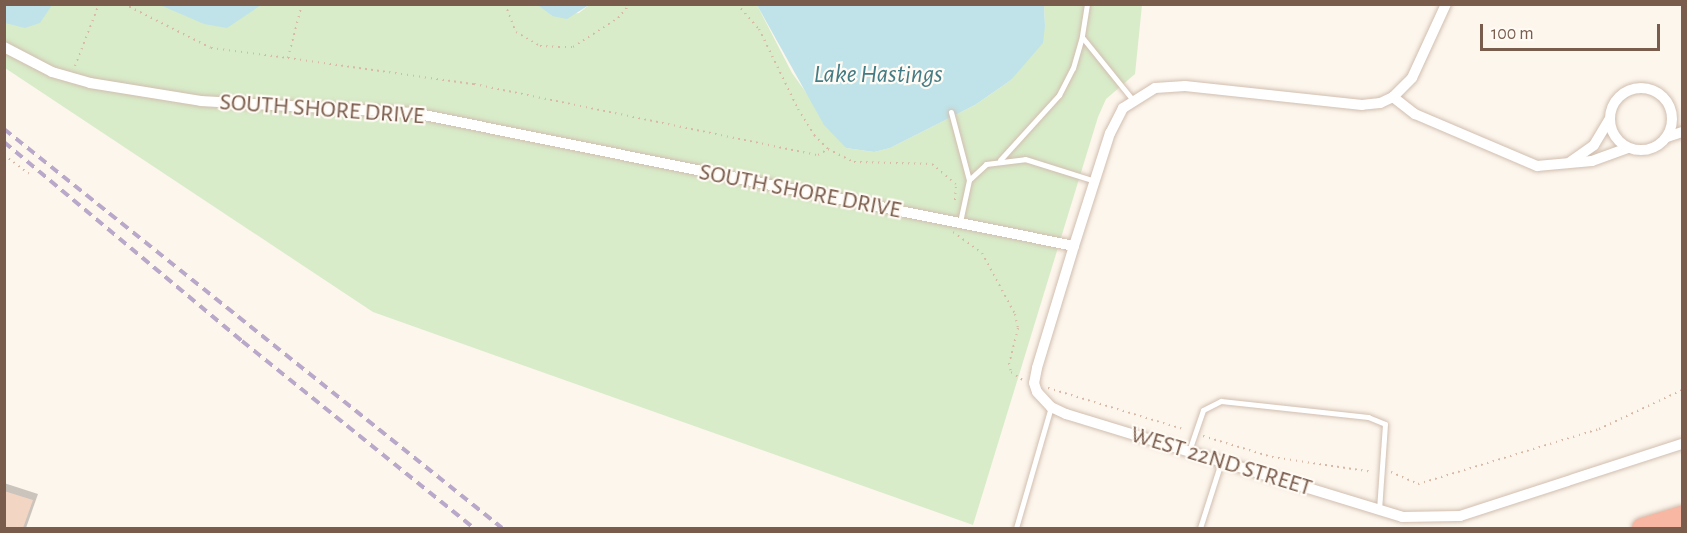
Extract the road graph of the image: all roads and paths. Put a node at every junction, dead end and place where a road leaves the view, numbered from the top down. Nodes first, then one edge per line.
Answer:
1 (99, 4) edge
2 (124, 4) edge
3 (302, 4) edge
4 (505, 4) edge
5 (630, 4) edge
6 (736, 4) edge
7 (1087, 4) edge
8 (1446, 4) edge
9 (1082, 37) junction
10 (4, 47) edge
11 (288, 58) junction
12 (72, 78) junction
13 (1393, 97) junction
14 (1132, 99) junction
15 (1668, 104) junction
16 (1683, 111) edge
17 (951, 112) dead end
18 (1610, 120) junction
19 (1683, 132) edge
20 (1667, 137) junction
21 (1628, 148) junction
22 (828, 149) junction
23 (4, 155) edge
24 (1000, 160) junction
25 (1567, 164) junction
26 (29, 174) dead end
27 (969, 180) junction
28 (1095, 181) junction
29 (966, 191) junction
30 (960, 222) junction
31 (1074, 246) junction
32 (1051, 407) junction
33 (1683, 444) edge
34 (1189, 452) junction
35 (1221, 462) junction
36 (1379, 510) junction
37 (1683, 516) edge
38 (1016, 528) edge
39 (1200, 528) edge
40 (1642, 528) edge

1 - 12 path
2 - 11 path
3 - 11 path
4 - 5 path
6 - 22 path
7 - 9 lane
8 - 13 street
9 - 14 lane
9 - 24 lane
10 - 12 street, SOUTH SHORE DRIVE
11 - 22 path
12 - 30 street, SOUTH SHORE DRIVE
13 - 14 street
13 - 25 street
14 - 28 street
15 - 16 street
15 - 18 street
15 - 20 street
17 - 27 lane
18 - 21 street
18 - 25 street
19 - 20 street
20 - 21 street
21 - 25 street
22 - 29 path
23 - 26 path
24 - 27 lane
24 - 28 lane
27 - 29 lane
28 - 31 street
29 - 30 lane
30 - 31 street, SOUTH SHORE DRIVE
31 - 32 street
32 - 34 street, WEST 22ND STREET
32 - 38 lane
33 - 36 street, WEST 22ND STREET
34 - 35 street, WEST 22ND STREET
34 - 36 lane
35 - 36 street, WEST 22ND STREET
35 - 39 lane
37 - 40 highway

